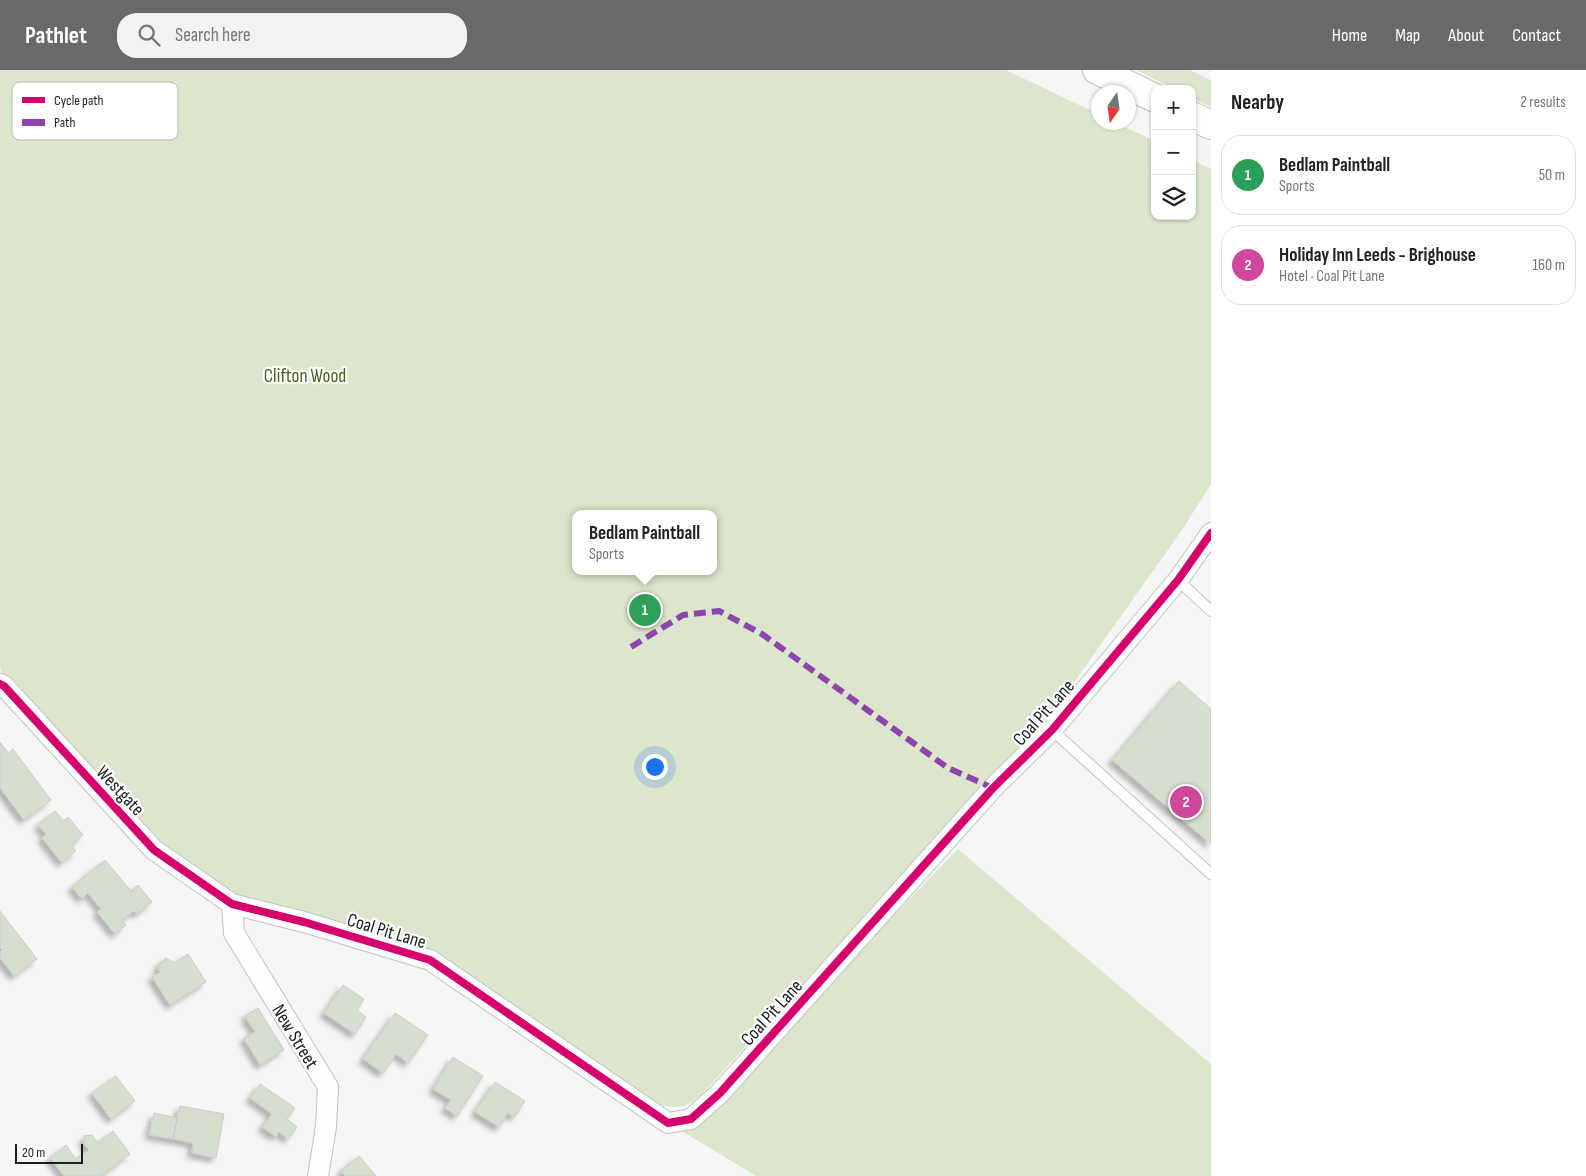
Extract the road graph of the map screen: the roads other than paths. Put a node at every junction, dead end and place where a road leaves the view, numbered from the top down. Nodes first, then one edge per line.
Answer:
1 (1097, 70) edge
2 (1151, 96) edge
3 (1196, 118) edge
4 (1211, 126) edge
5 (1211, 533) edge
6 (1178, 580) junction
7 (1211, 611) edge
8 (0, 684) edge
9 (1052, 730) junction
10 (1211, 874) edge
11 (232, 904) junction
12 (318, 1176) edge

1 - 2 main road
3 - 4 main road
5 - 6 street, Coal Pit Lane
6 - 7 lane
6 - 9 street, Coal Pit Lane
8 - 11 street, Westgate
9 - 10 lane
9 - 11 street, Coal Pit Lane
11 - 12 street, New Street

